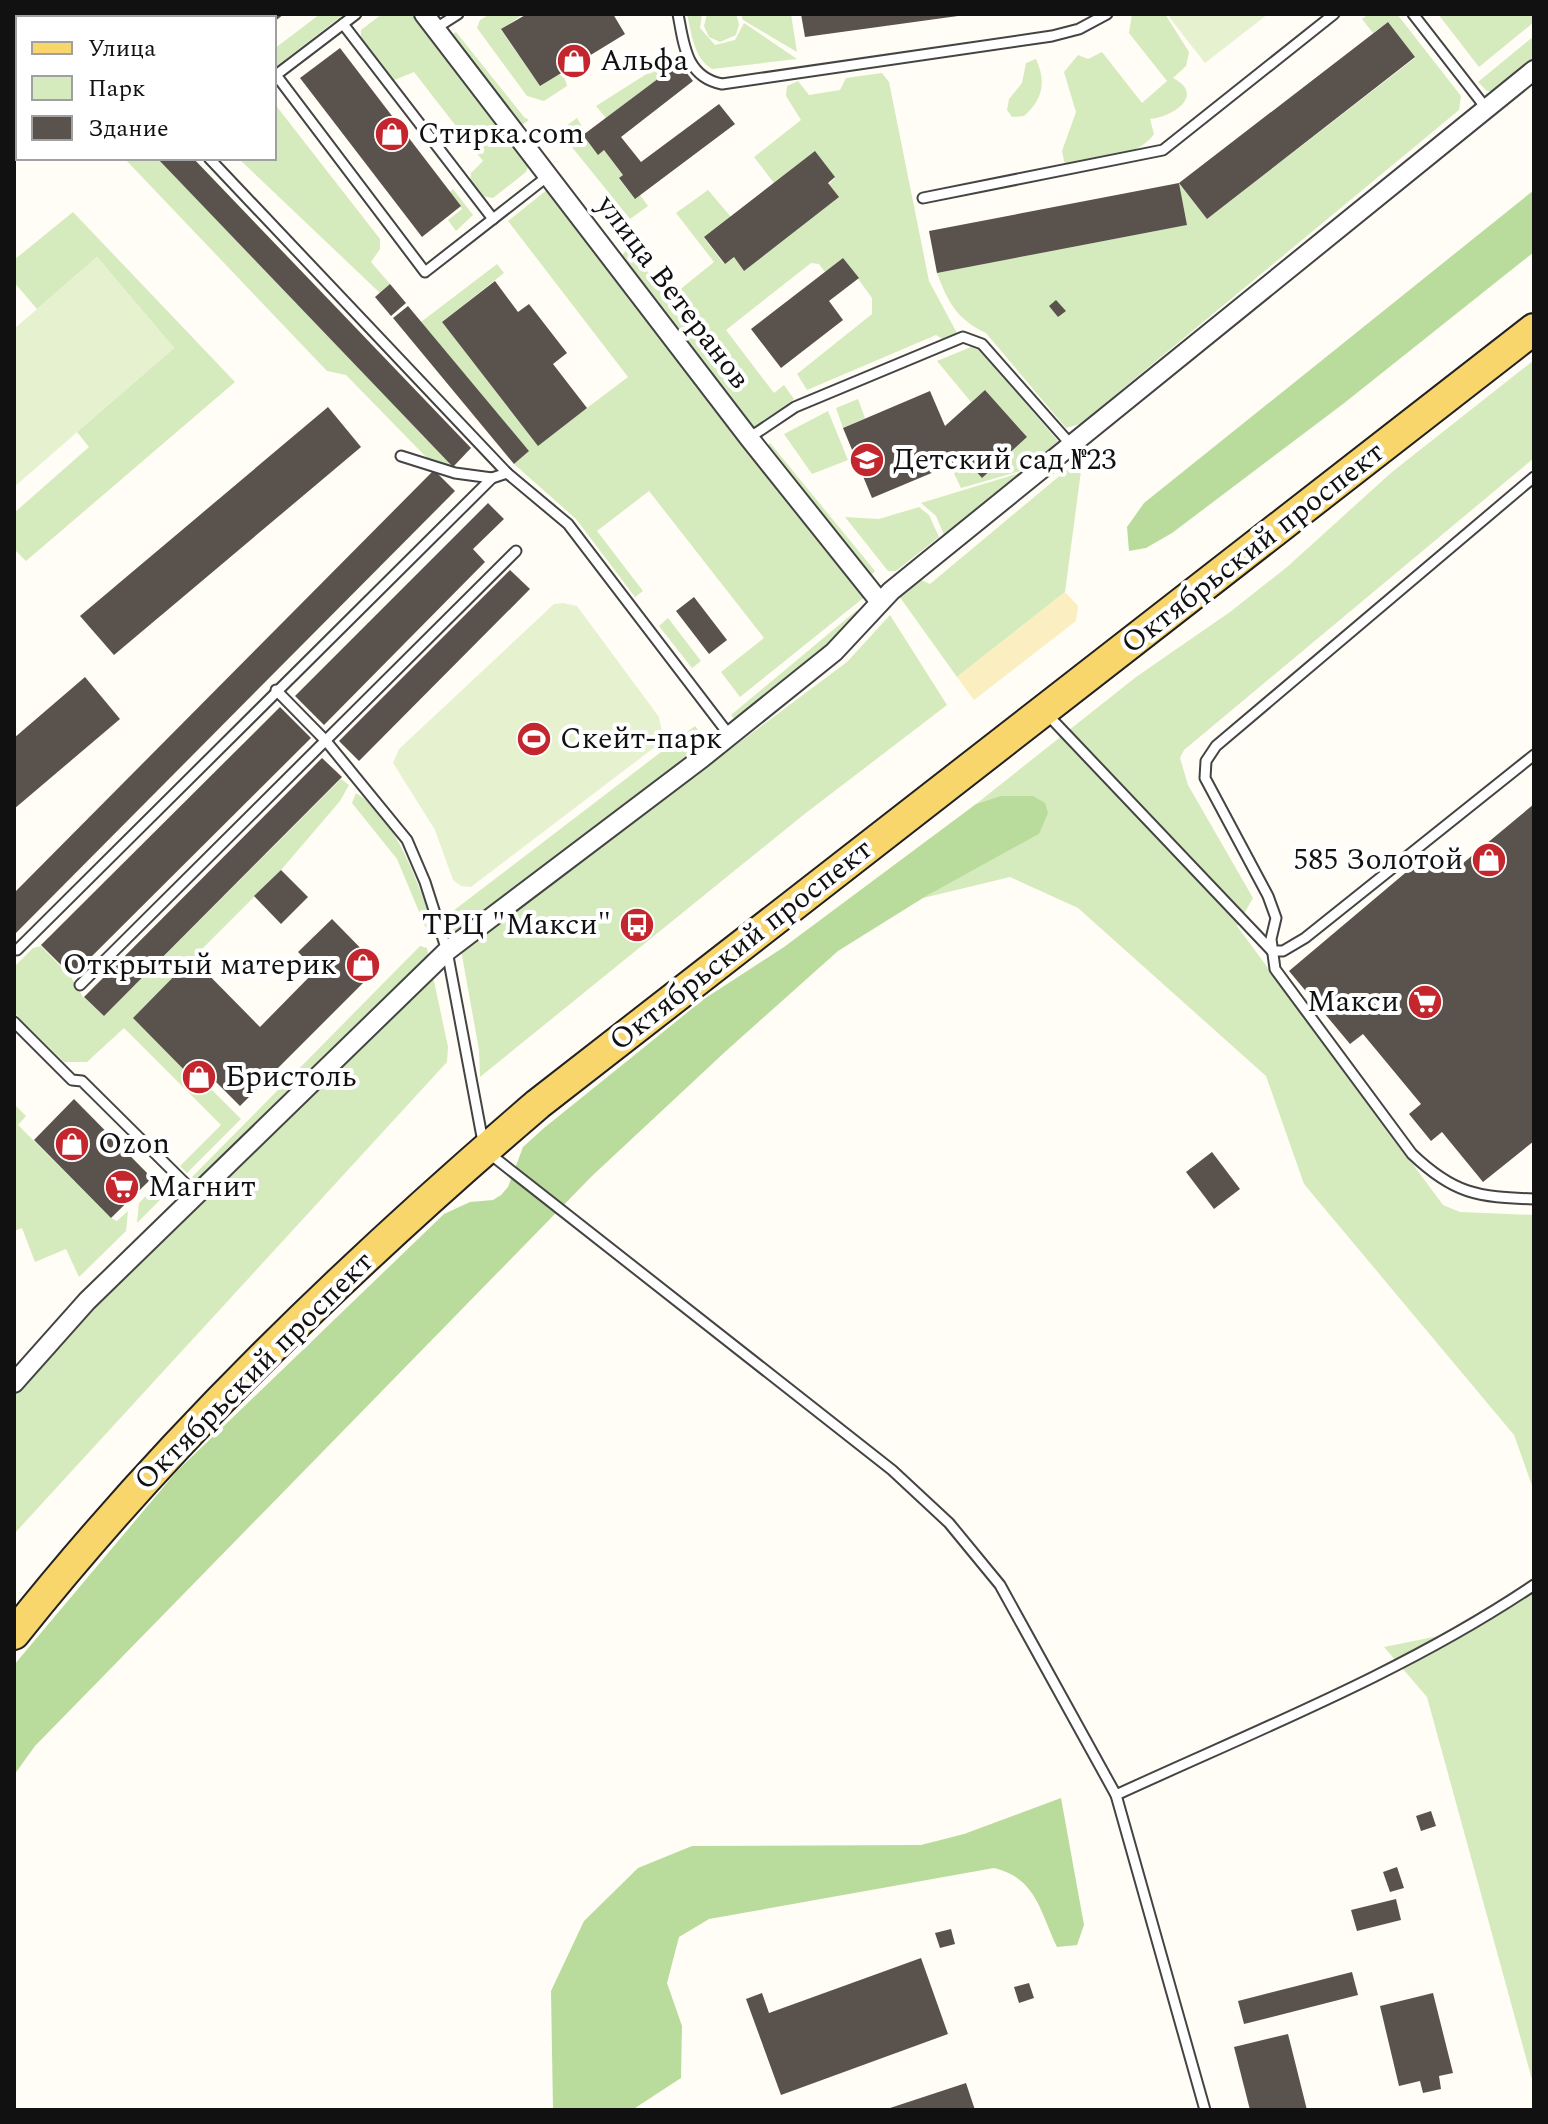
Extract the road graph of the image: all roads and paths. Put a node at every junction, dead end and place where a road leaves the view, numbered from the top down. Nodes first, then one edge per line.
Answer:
1 (356, 14) edge
2 (458, 14) edge
3 (678, 14) edge
4 (1107, 14) edge
5 (1334, 14) edge
6 (1413, 14) edge
7 (430, 21) edge
8 (343, 24) junction
9 (1534, 70) edge
10 (1486, 108) junction
11 (211, 160) edge
12 (548, 176) junction
13 (923, 198) dead end
14 (493, 219) junction
15 (1534, 329) edge
16 (749, 438) junction
17 (1073, 447) junction
18 (401, 456) dead end
19 (507, 473) junction
20 (1534, 477) edge
21 (492, 478) junction
22 (516, 551) dead end
23 (880, 602) junction
24 (276, 690) junction
25 (1044, 710) junction
26 (730, 736) junction
27 (326, 741) junction
28 (1534, 755) edge
29 (17, 950) dead end
30 (447, 951) junction
31 (1272, 951) junction
32 (80, 985) dead end
33 (14, 1022) edge
34 (484, 1149) junction
35 (197, 1195) junction
36 (1534, 1199) edge
37 (14, 1383) edge
38 (1534, 1585) edge
39 (17, 1627) edge
40 (1116, 1795) junction
41 (1205, 2110) edge

1 - 8 lane
2 - 7 lane
3 - 4 lane
5 - 13 lane
6 - 10 lane
7 - 12 street, улица Ветеранов
8 - 14 lane
8 - 14 lane
9 - 10 street
10 - 17 street
11 - 19 lane
12 - 14 lane
12 - 16 street, улица Ветеранов
15 - 25 main road, Октябрьский проспект
16 - 17 lane
16 - 23 street, улица Ветеранов
17 - 23 street
18 - 21 lane
19 - 21 lane
19 - 26 lane
20 - 31 lane
21 - 24 lane
22 - 27 lane
23 - 26 street
24 - 27 lane
24 - 29 lane
25 - 31 lane
25 - 34 main road, Октябрьский проспект
26 - 30 street
27 - 30 lane
27 - 32 lane
28 - 31 lane
30 - 34 lane
30 - 35 street
31 - 36 lane
33 - 35 lane
34 - 39 main road, Октябрьский проспект
34 - 40 lane
35 - 37 street
38 - 40 lane
40 - 41 lane

